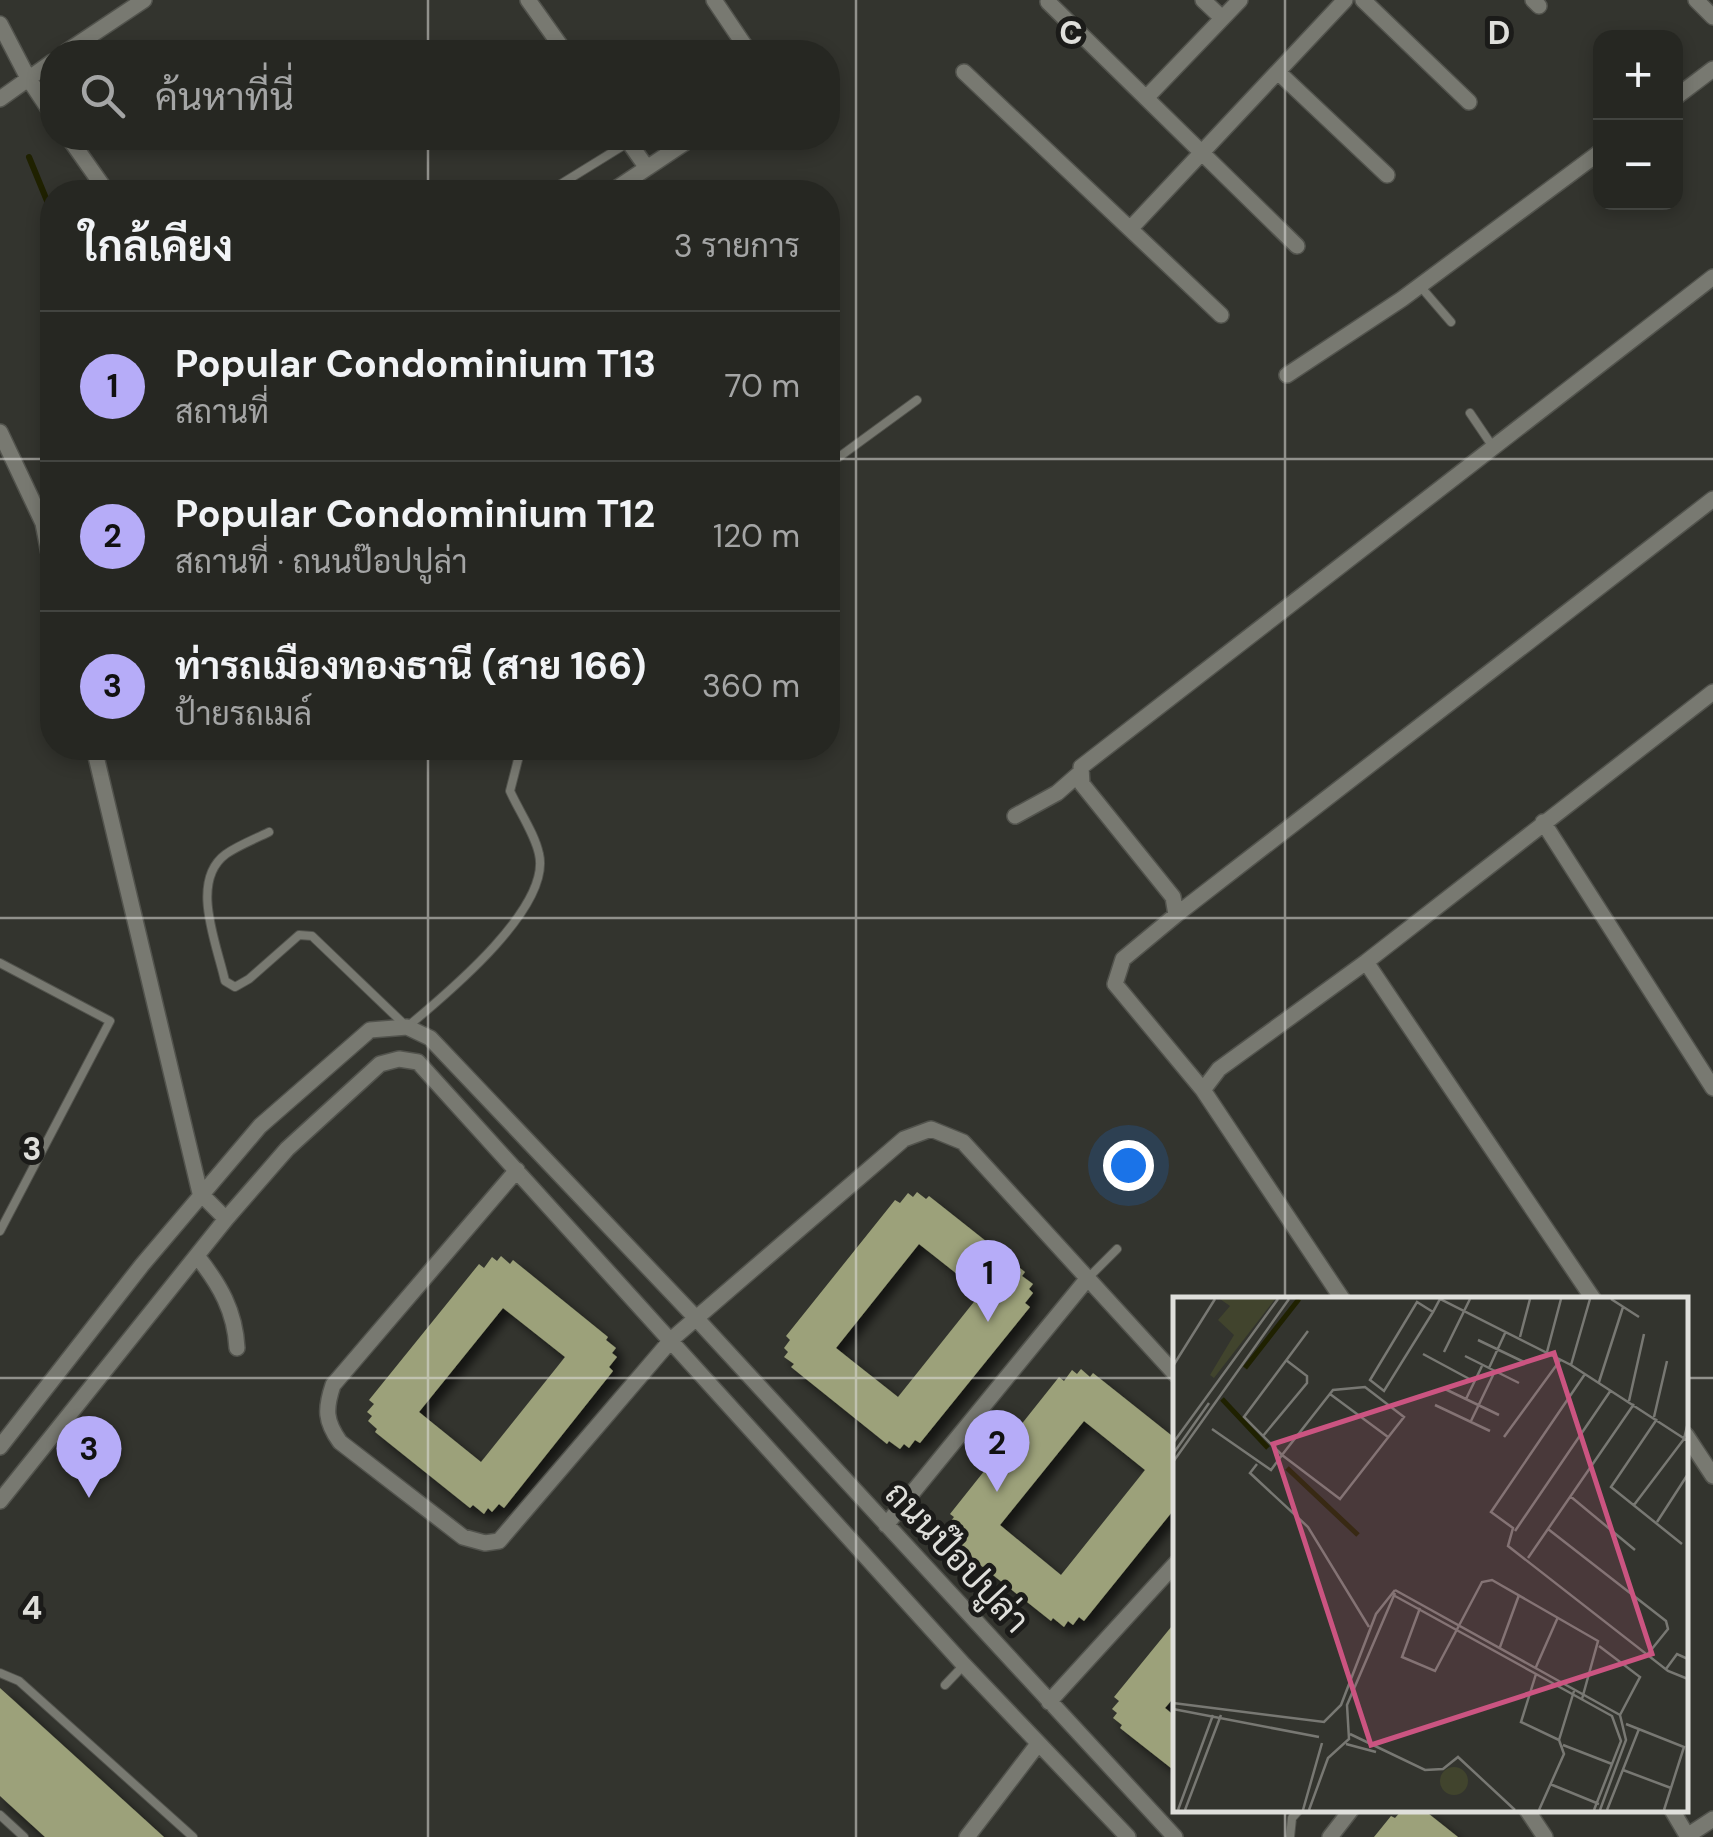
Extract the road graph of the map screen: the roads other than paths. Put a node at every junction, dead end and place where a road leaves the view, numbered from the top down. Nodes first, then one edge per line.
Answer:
1 (144, 0) edge
2 (528, 0) edge
3 (714, 0) edge
4 (1203, 0) edge
5 (1240, 0) edge
6 (1345, 0) edge
7 (1363, 0) edge
8 (1696, 0) edge
9 (1048, 2) edge
10 (1713, 17) edge
11 (1222, 18) junction
12 (0, 24) edge
13 (84, 40) edge
14 (557, 40) edge
15 (742, 40) edge
16 (1713, 69) edge
17 (40, 70) edge
18 (964, 72) dead end
19 (1278, 72) junction
20 (28, 78) junction
21 (1683, 92) edge
22 (40, 96) edge
23 (1146, 98) junction
24 (0, 99) edge
25 (1469, 102) dead end
26 (77, 150) edge
27 (612, 150) edge
28 (634, 150) edge
29 (674, 150) edge
30 (1202, 153) junction
31 (1593, 157) edge
32 (648, 168) junction
33 (1387, 175) dead end
34 (99, 180) edge
35 (566, 180) edge
36 (630, 180) edge
37 (1130, 230) junction
38 (1297, 246) dead end
39 (1713, 278) edge
40 (1420, 286) junction
41 (1221, 315) dead end
42 (1450, 322) dead end
43 (1287, 375) dead end
44 (917, 400) dead end
45 (1470, 413) dead end
46 (0, 432) edge
47 (1493, 447) junction
48 (840, 457) edge
49 (1713, 498) edge
50 (40, 519) edge
51 (1713, 692) edge
52 (97, 760) edge
53 (519, 760) edge
54 (1081, 772) junction
55 (1014, 816) dead end
56 (1543, 822) junction
57 (269, 832) dead end
58 (1176, 914) junction
59 (1366, 962) junction
60 (0, 963) edge
61 (407, 1027) junction
62 (399, 1059) junction
63 (1713, 1088) edge
64 (1203, 1090) junction
65 (518, 1170) junction
66 (200, 1193) junction
67 (226, 1220) junction
68 (0, 1231) edge
69 (1117, 1250) dead end
70 (196, 1256) junction
71 (1088, 1278) junction
72 (1342, 1297) edge
73 (1592, 1297) edge
74 (696, 1316) junction
75 (672, 1339) junction
76 (237, 1348) dead end
77 (1173, 1372) edge
78 (17, 1427) junction
79 (1688, 1438) edge
80 (0, 1447) edge
81 (47, 1450) junction
82 (1713, 1476) edge
83 (0, 1501) edge
84 (886, 1525) junction
85 (1173, 1566) edge
86 (964, 1665) junction
87 (2, 1673) edge
88 (944, 1685) dead end
89 (1049, 1702) junction
90 (1038, 1744) junction
91 (1296, 1812) edge
92 (1349, 1812) edge
93 (1528, 1812) edge
94 (1673, 1812) edge
95 (0, 1815) edge
96 (1713, 1819) edge
97 (1688, 1836) edge
98 (24, 1837) edge
99 (193, 1837) edge
100 (967, 1837) edge
101 (1128, 1837) edge
102 (1175, 1837) edge
103 (1290, 1837) edge
104 (1330, 1837) edge
105 (1545, 1837) edge

1 - 13 street
2 - 14 street
3 - 15 street
4 - 11 street
5 - 11 street
6 - 19 street
7 - 25 street
8 - 10 street
9 - 23 street
11 - 23 street
12 - 20 street
16 - 21 street
17 - 20 street
18 - 37 street
19 - 30 street
19 - 33 street
20 - 22 street
20 - 24 street
23 - 30 street
26 - 34 street
27 - 35 lane
28 - 32 street
29 - 32 street
30 - 37 street
30 - 38 street
31 - 40 street
32 - 36 street
37 - 41 street
39 - 47 street
40 - 42 lane
40 - 43 street
44 - 48 lane
45 - 47 lane
46 - 50 street
47 - 54 street
49 - 58 street
51 - 56 street
52 - 66 street
53 - 61 lane
54 - 55 street
54 - 58 street
56 - 59 street
56 - 63 street
57 - 61 lane
58 - 64 street
59 - 64 street
59 - 73 street
60 - 68 lane
61 - 62 street
61 - 66 street
61 - 74 street, ถนนป๊อปปูล่า
62 - 65 street, ถนนป๊อปปูล่า
62 - 67 street
64 - 72 street
65 - 75 street, ถนนป๊อปปูล่า
65 - 75 street
66 - 67 street
66 - 78 street
67 - 70 street
69 - 71 lane
70 - 76 street
70 - 81 street
71 - 74 street
71 - 77 street
71 - 84 street
74 - 75 street
74 - 84 street, ถนนป๊อปปูล่า
75 - 86 street, ถนนป๊อปปูล่า
78 - 80 street
78 - 81 street
79 - 82 street
81 - 83 street
84 - 89 street, ถนนป๊อปปูล่า
85 - 89 street
86 - 88 lane
86 - 90 street, ถนนป๊อปปูล่า
87 - 99 lane
89 - 102 street, ถนนป๊อปปูล่า
90 - 100 street
90 - 101 street, ถนนป๊อปปูล่า
91 - 103 lane
92 - 104 street
93 - 105 street
94 - 97 street
95 - 98 lane
96 - 97 street

